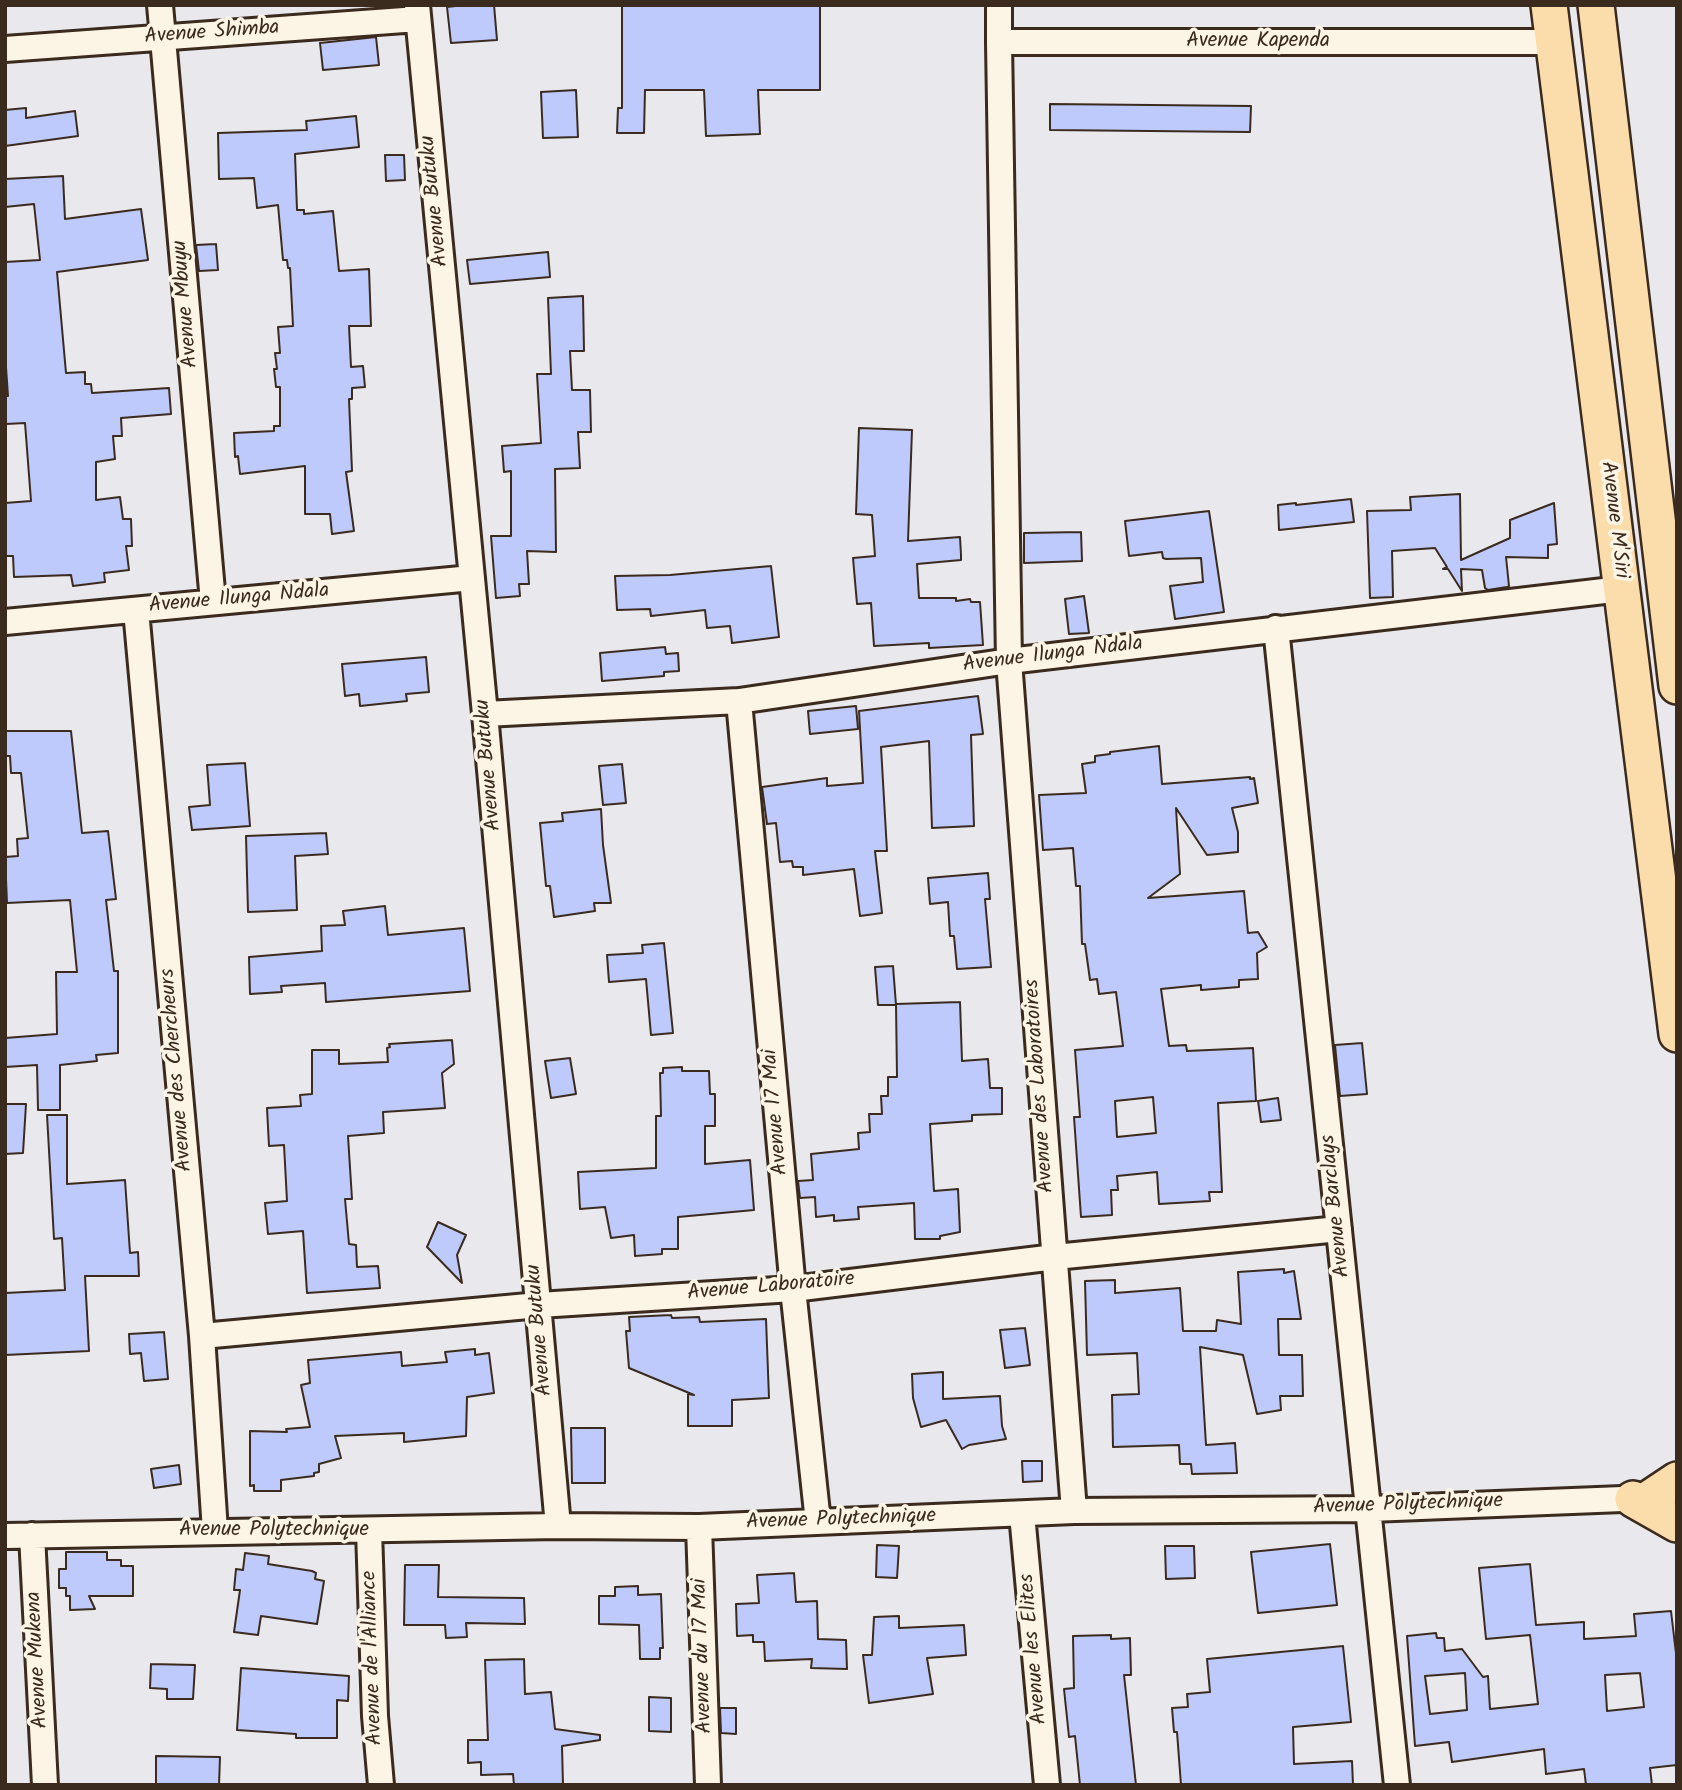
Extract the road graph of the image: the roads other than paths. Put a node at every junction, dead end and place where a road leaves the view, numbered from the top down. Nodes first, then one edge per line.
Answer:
1 (160, 5) edge
2 (999, 5) edge
3 (1549, 5) edge
4 (1596, 5) edge
5 (418, 12) edge
6 (163, 37) junction
7 (999, 42) junction
8 (1553, 43) junction
9 (5, 48) edge
10 (472, 578) junction
11 (1621, 589) junction
12 (214, 602) junction
13 (136, 610) junction
14 (5, 622) edge
15 (1276, 628) junction
16 (1009, 661) junction
17 (1677, 686) edge
18 (739, 701) junction
19 (485, 713) junction
20 (1677, 1034) edge
21 (1339, 1229) junction
22 (1055, 1258) junction
23 (793, 1289) junction
24 (539, 1305) junction
25 (202, 1336) junction
26 (1659, 1494) edge
27 (1370, 1509) junction
28 (1074, 1511) junction
29 (1022, 1514) junction
30 (818, 1522) junction
31 (1677, 1524) edge
32 (558, 1526) junction
33 (699, 1527) junction
34 (369, 1530) junction
35 (215, 1531) junction
36 (32, 1535) junction
37 (5, 1536) edge
38 (45, 1785) edge
39 (381, 1785) edge
40 (708, 1785) edge
41 (1047, 1785) edge
42 (1397, 1785) edge

1 - 6 street, Avenue Mbuyu
2 - 7 street
3 - 8 highway, Avenue M'Siri
4 - 17 highway, Avenue M'Siri
5 - 6 street, Avenue Shimba
5 - 10 street, Avenue Butuku
6 - 9 street, Avenue Shimba
6 - 12 street, Avenue Mbuyu
7 - 8 street, Avenue Kapenda
7 - 16 street, Avenue des Laboratoires
8 - 11 highway, Avenue M'Siri
10 - 12 street, Avenue Ilunga Ndala
10 - 19 street, Avenue Butuku
11 - 15 street, Avenue Ilunga Ndala
11 - 20 highway, Avenue M'Siri
12 - 13 street, Avenue Ilunga Ndala
13 - 14 street, Avenue Ilunga Ndala
13 - 25 street, Avenue des Chercheurs
15 - 16 street, Avenue Ilunga Ndala
15 - 21 street, Avenue Barclays
16 - 18 street, Avenue Ilunga Ndala
16 - 22 street, Avenue des Laboratoires
18 - 19 street, Avenue Ilunga Ndala
18 - 23 street, Avenue 17 Mai
19 - 24 street, Avenue Butuku
21 - 22 street, Avenue Laboratoire
21 - 27 street, Avenue Barclays
22 - 23 street, Avenue Laboratoire
22 - 28 street, Avenue des Laboratoires
23 - 24 street, Avenue Laboratoire
23 - 30 street, Avenue 17 Mai
24 - 25 street, Avenue Laboratoire
24 - 32 street, Avenue Butuku
25 - 35 street, Avenue des Chercheurs
26 - 27 street, Avenue Polytechnique
26 - 31 highway
27 - 28 street, Avenue Polytechnique
27 - 42 street, Avenue Barclays
28 - 29 street, Avenue Polytechnique
29 - 30 street, Avenue Polytechnique
29 - 41 street, Avenue les Elites
30 - 33 street, Avenue Polytechnique
32 - 33 street, Avenue Polytechnique
32 - 34 street, Avenue Polytechnique
33 - 40 street, Avenue du 17 Mai
34 - 35 street, Avenue Polytechnique
34 - 39 street, Avenue de l'Alliance
35 - 36 street, Avenue Polytechnique
36 - 37 street, Avenue Polytechnique
36 - 38 street, Avenue Mukena

